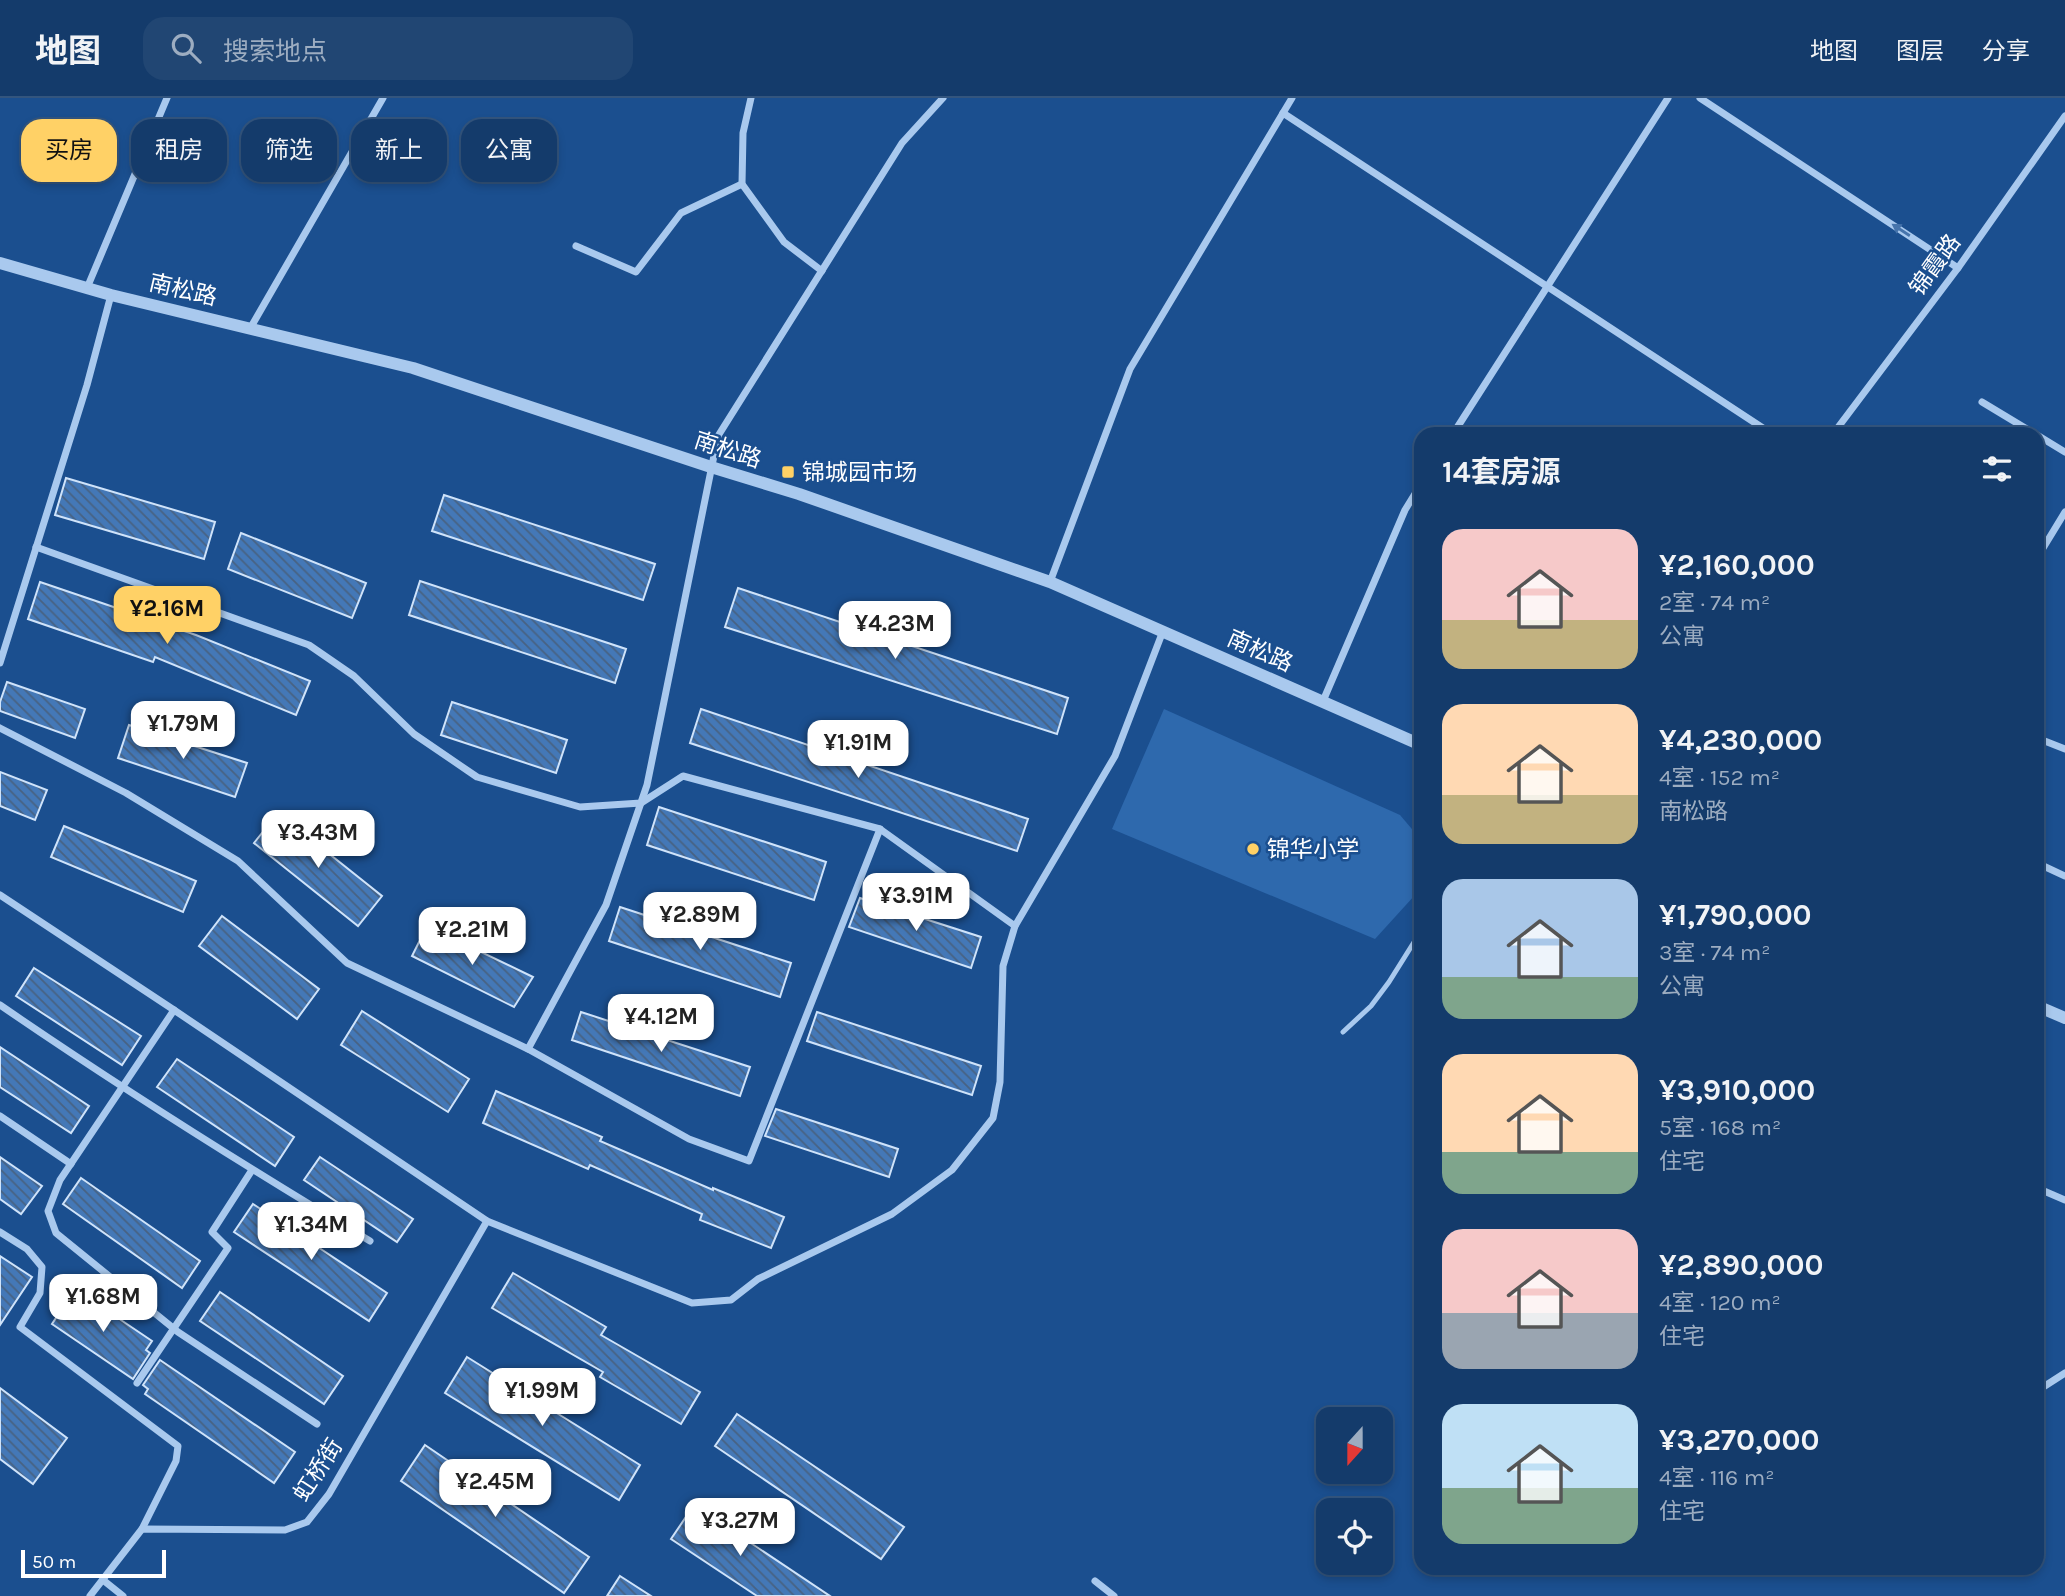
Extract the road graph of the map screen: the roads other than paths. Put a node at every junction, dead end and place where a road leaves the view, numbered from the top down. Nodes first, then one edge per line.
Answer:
1 (167, 98) edge
2 (383, 98) edge
3 (751, 98) edge
4 (943, 98) edge
5 (1292, 98) edge
6 (1668, 98) edge
7 (1700, 98) edge
8 (1283, 113) junction
9 (2065, 116) edge
10 (742, 184) junction
11 (576, 246) dead end
12 (0, 263) edge
13 (1958, 268) junction
14 (822, 271) junction
15 (1546, 286) junction
16 (87, 288) junction
17 (111, 295) junction
18 (251, 327) junction
19 (1982, 402) dead end
20 (1457, 427) edge
21 (1761, 427) edge
22 (1838, 427) edge
23 (2023, 427) edge
24 (2044, 440) edge
25 (2065, 452) edge
26 (711, 467) junction
27 (1414, 495) edge
28 (2065, 512) edge
29 (2044, 546) edge
30 (36, 547) junction
31 (1050, 582) junction
32 (1163, 631) junction
33 (0, 663) edge
34 (1323, 702) junction
35 (0, 728) edge
36 (2044, 741) edge
37 (1414, 742) edge
38 (2065, 750) edge
39 (640, 803) junction
40 (880, 829) junction
41 (2044, 866) edge
42 (2065, 876) edge
43 (0, 895) edge
44 (1015, 926) junction
45 (1414, 942) edge
46 (0, 1005) edge
47 (2044, 1009) edge
48 (173, 1010) junction
49 (2065, 1018) edge
50 (1343, 1032) dead end
51 (528, 1049) junction
52 (122, 1088) junction
53 (0, 1116) edge
54 (71, 1164) junction
55 (252, 1170) junction
56 (2044, 1191) edge
57 (2065, 1200) edge
58 (487, 1222) junction
59 (0, 1232) edge
60 (370, 1241) dead end
61 (174, 1328) junction
62 (2065, 1373) edge
63 (137, 1383) dead end
64 (2044, 1386) edge
65 (317, 1424) dead end
66 (142, 1529) junction
67 (103, 1580) junction
68 (1095, 1581) dead end
69 (90, 1596) edge
70 (123, 1596) edge
71 (1114, 1596) edge

1 - 16 street
2 - 18 street
3 - 10 street
4 - 14 street
5 - 8 street
6 - 15 street
13 -> 7 street
8 - 15 street
8 - 31 street
9 - 13 street, 锦霞路
10 - 11 street
10 - 14 street
12 - 16 street, 南松路
13 - 22 street, 锦霞路
14 - 26 street
15 - 20 street
15 - 21 street
16 - 17 street, 南松路
17 - 18 street, 南松路
17 - 30 street
18 - 26 street, 南松路
19 - 23 street
24 - 25 street
26 - 31 street, 南松路
26 - 39 street
27 - 34 street
28 - 29 street
30 - 33 street
30 - 39 street
31 - 32 street, 南松路
32 - 34 street, 南松路
32 - 44 street
34 - 37 street, 南松路
35 - 51 street
36 - 38 street
39 - 40 street
39 - 51 street
40 - 44 street
40 - 51 street
41 - 42 street
43 - 48 street
44 - 58 street
45 - 50 lane
46 - 52 street
47 - 49 street
48 - 52 street
48 - 58 street
52 - 54 street
52 - 55 street
53 - 54 street
54 - 61 street
55 - 60 street
55 - 61 street
56 - 57 street
58 - 66 street, 虹桥街
59 - 66 street
61 - 63 street
61 - 65 street
62 - 64 street
66 - 67 street
67 - 69 street
67 - 70 street
68 - 71 street

